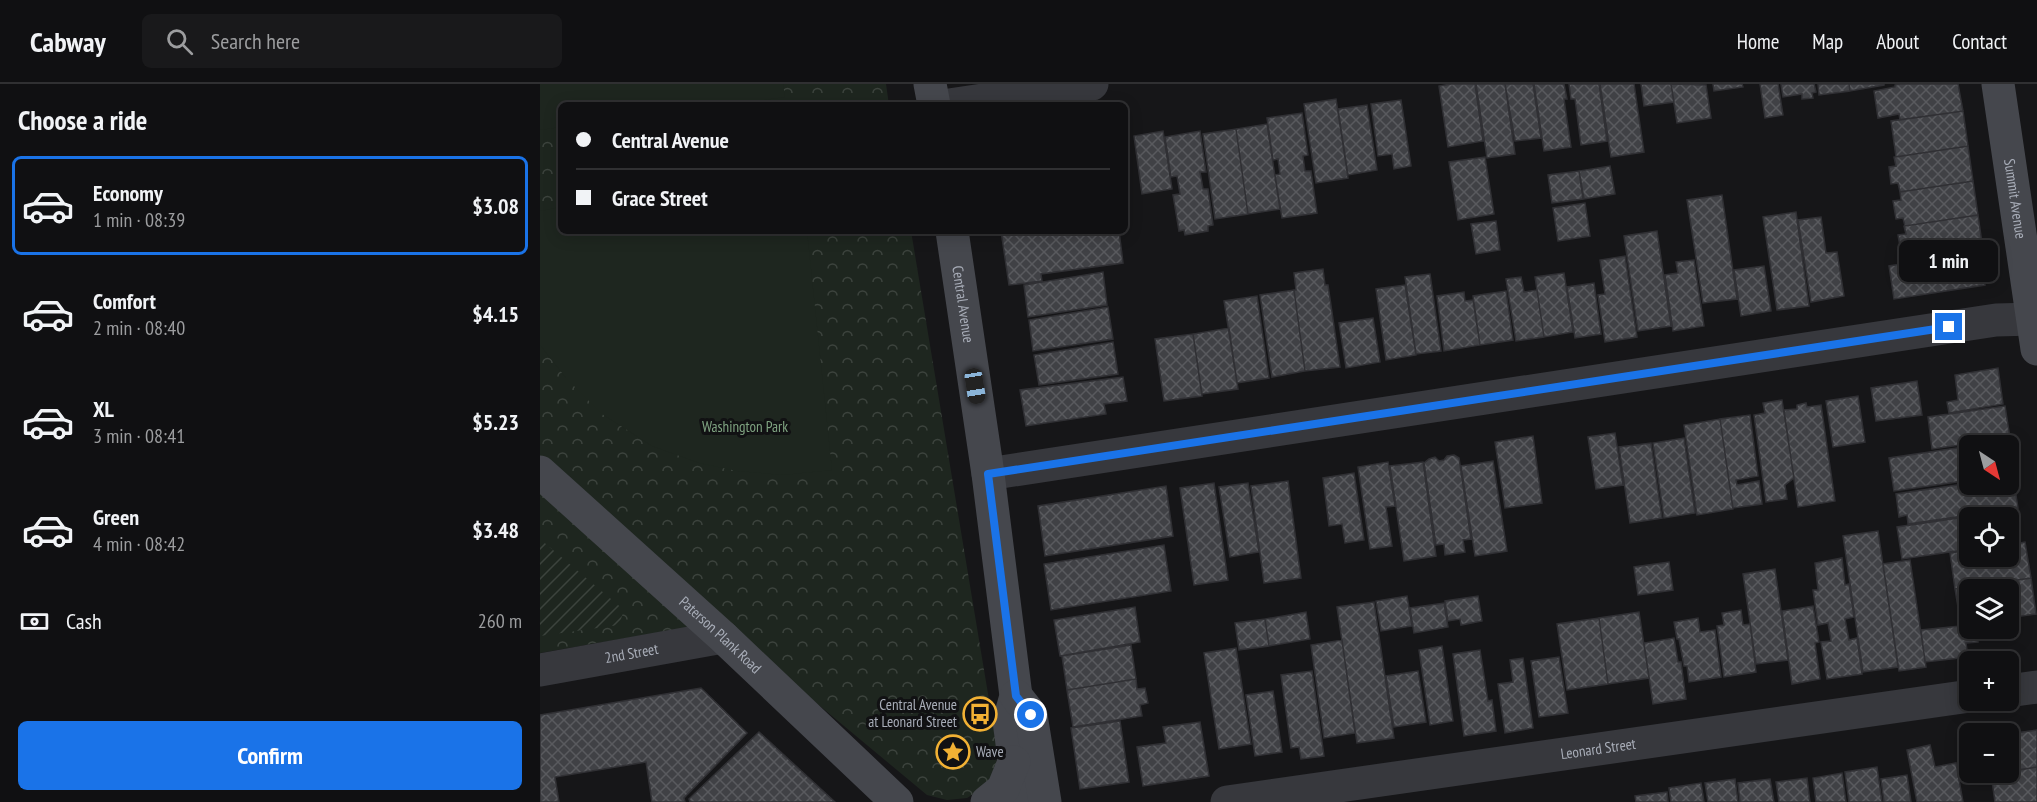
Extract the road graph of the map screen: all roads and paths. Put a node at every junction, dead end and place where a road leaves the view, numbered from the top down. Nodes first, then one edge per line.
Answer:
1 (930, 84) edge
2 (1092, 84) edge
3 (1998, 84) edge
4 (933, 102) edge
5 (969, 102) edge
6 (952, 234) edge
7 (2036, 329) edge
8 (540, 472) edge
9 (988, 474) junction
10 (723, 637) junction
11 (540, 670) edge
12 (2037, 687) edge
13 (2019, 689) edge
14 (1016, 696) junction
15 (1959, 698) edge
16 (1014, 762) junction
17 (897, 802) edge
18 (987, 802) edge
19 (1020, 802) edge
20 (1044, 802) edge
21 (1227, 802) edge

1 - 4 main road
2 - 5 street
3 - 7 main road, Summit Avenue
6 - 9 main road, Central Avenue
7 - 9 street
8 - 10 main road, Paterson Plank Road
9 - 14 main road, Central Avenue
10 - 11 street, 2nd Street
10 - 17 main road, Paterson Plank Road
12 - 13 street
14 - 16 main road, Central Avenue
14 - 20 main road, Central Avenue
15 - 21 street, Leonard Street
16 - 18 main road
16 - 19 main road, Central Avenue

